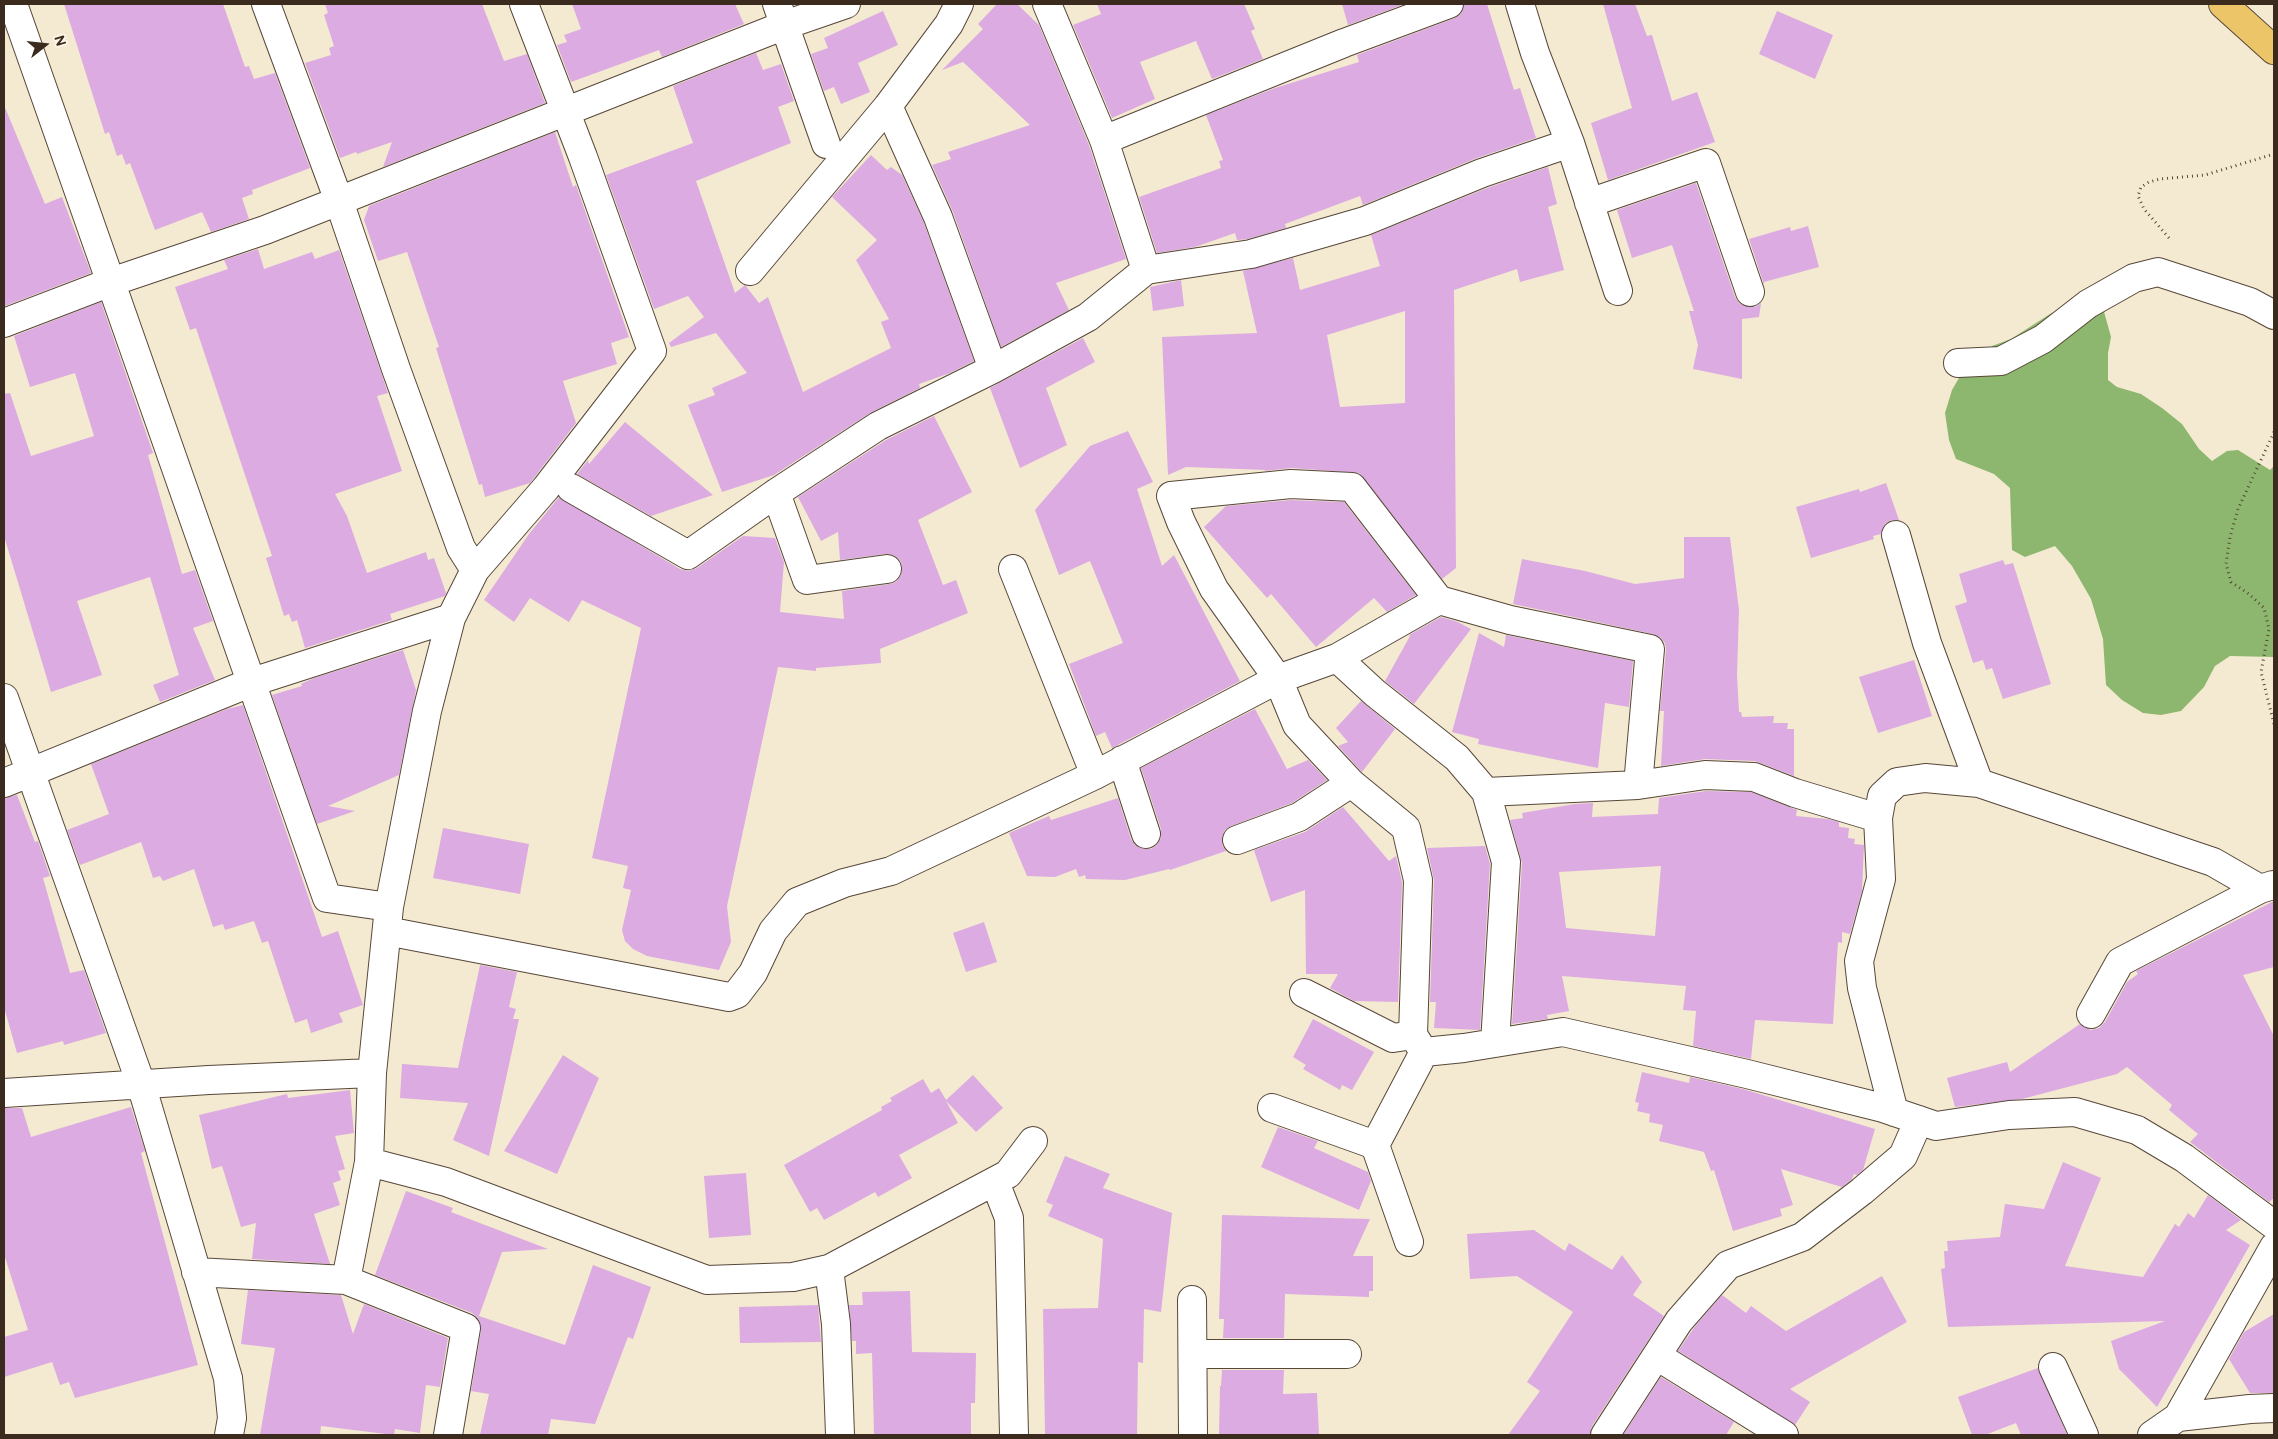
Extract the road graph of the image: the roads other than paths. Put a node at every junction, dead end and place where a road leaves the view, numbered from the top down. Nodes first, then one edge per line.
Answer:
1 (14, 4) edge
2 (266, 4) edge
3 (524, 4) edge
4 (846, 4) edge
5 (959, 4) edge
6 (1047, 4) edge
7 (1449, 4) edge
8 (1520, 4) edge
9 (2223, 4) edge
10 (781, 14) edge
11 (2274, 50) edge
12 (888, 106) junction
13 (566, 113) junction
14 (1104, 140) junction
15 (1570, 143) junction
16 (826, 144) dead end
17 (339, 201) junction
18 (1589, 203) junction
19 (1146, 270) junction
20 (750, 271) dead end
21 (111, 282) junction
22 (1618, 291) dead end
23 (1750, 292) dead end
24 (2274, 315) edge
25 (4, 323) edge
26 (1958, 363) dead end
27 (993, 368) junction
28 (571, 488) dead end
29 (776, 494) junction
30 (1896, 535) dead end
31 (887, 569) dead end
32 (1013, 569) dead end
33 (475, 570) junction
34 (1439, 600) junction
35 (451, 618) junction
36 (1337, 658) junction
37 (1278, 679) junction
38 (252, 682) junction
39 (4, 698) edge
40 (1122, 760) junction
41 (30, 773) junction
42 (1094, 775) junction
43 (4, 783) edge
44 (1352, 783) junction
45 (1979, 783) junction
46 (1638, 785) junction
47 (1486, 792) junction
48 (1878, 818) junction
49 (1146, 834) dead end
50 (1237, 840) dead end
51 (2267, 887) edge
52 (388, 917) junction
53 (1304, 993) dead end
54 (2091, 1014) dead end
55 (1495, 1043) junction
56 (1419, 1044) junction
57 (372, 1073) junction
58 (141, 1084) junction
59 (4, 1093) edge
60 (1272, 1108) dead end
61 (1906, 1116) junction
62 (1033, 1141) dead end
63 (1375, 1145) junction
64 (369, 1162) junction
65 (995, 1182) junction
66 (2274, 1226) edge
67 (1410, 1242) dead end
68 (2274, 1247) edge
69 (829, 1269) junction
70 (196, 1272) junction
71 (346, 1280) junction
72 (1192, 1300) dead end
73 (1193, 1354) junction
74 (1347, 1354) dead end
75 (1657, 1356) junction
76 (2053, 1367) dead end
77 (2274, 1408) edge
78 (2178, 1417) junction
79 (229, 1435) edge
80 (448, 1435) edge
81 (840, 1435) edge
82 (1014, 1435) edge
83 (1193, 1435) edge
84 (1605, 1435) edge
85 (1784, 1435) edge
86 (2084, 1435) edge
87 (2152, 1435) edge

1 - 21 street
2 - 17 street
3 - 13 street
4 - 10 street
5 - 12 street
6 - 14 street
7 - 14 street
8 - 15 street
9 - 11 main road
10 - 13 street
10 - 16 street
12 - 20 street
12 - 27 street
13 - 17 street
13 - 33 street
14 - 19 street
15 - 18 street
15 - 19 street
17 - 21 street
17 - 33 street
18 - 22 street
18 - 23 street
19 - 27 street
21 - 25 street
21 - 38 street
24 - 26 street
27 - 29 street
28 - 29 street
29 - 31 street
30 - 45 street
32 - 42 street
33 - 35 street
34 - 36 street
34 - 37 street
34 - 46 street
35 - 38 street
35 - 52 street
36 - 37 street
36 - 47 street
37 - 40 street
37 - 44 street
38 - 41 street
38 - 52 street
39 - 41 street
40 - 42 street
40 - 49 street
41 - 43 street
41 - 58 street
42 - 52 street
44 - 50 street
44 - 56 street
45 - 48 street
45 - 51 street
46 - 47 street
46 - 48 street
47 - 55 street
48 - 61 street
51 - 54 street
52 - 57 street
53 - 56 street
55 - 56 street
55 - 61 street
56 - 63 street
57 - 58 street
57 - 64 street
58 - 59 street
58 - 70 street
60 - 63 street
61 - 66 street
61 - 75 street
62 - 65 street
63 - 67 street
64 - 69 street
64 - 71 street
65 - 69 street
65 - 82 street
68 - 78 street
69 - 81 street
70 - 71 street
70 - 79 street
71 - 80 street
72 - 73 street
73 - 74 street
73 - 83 street
75 - 84 street
75 - 85 street
76 - 86 street
77 - 78 street
78 - 87 street

